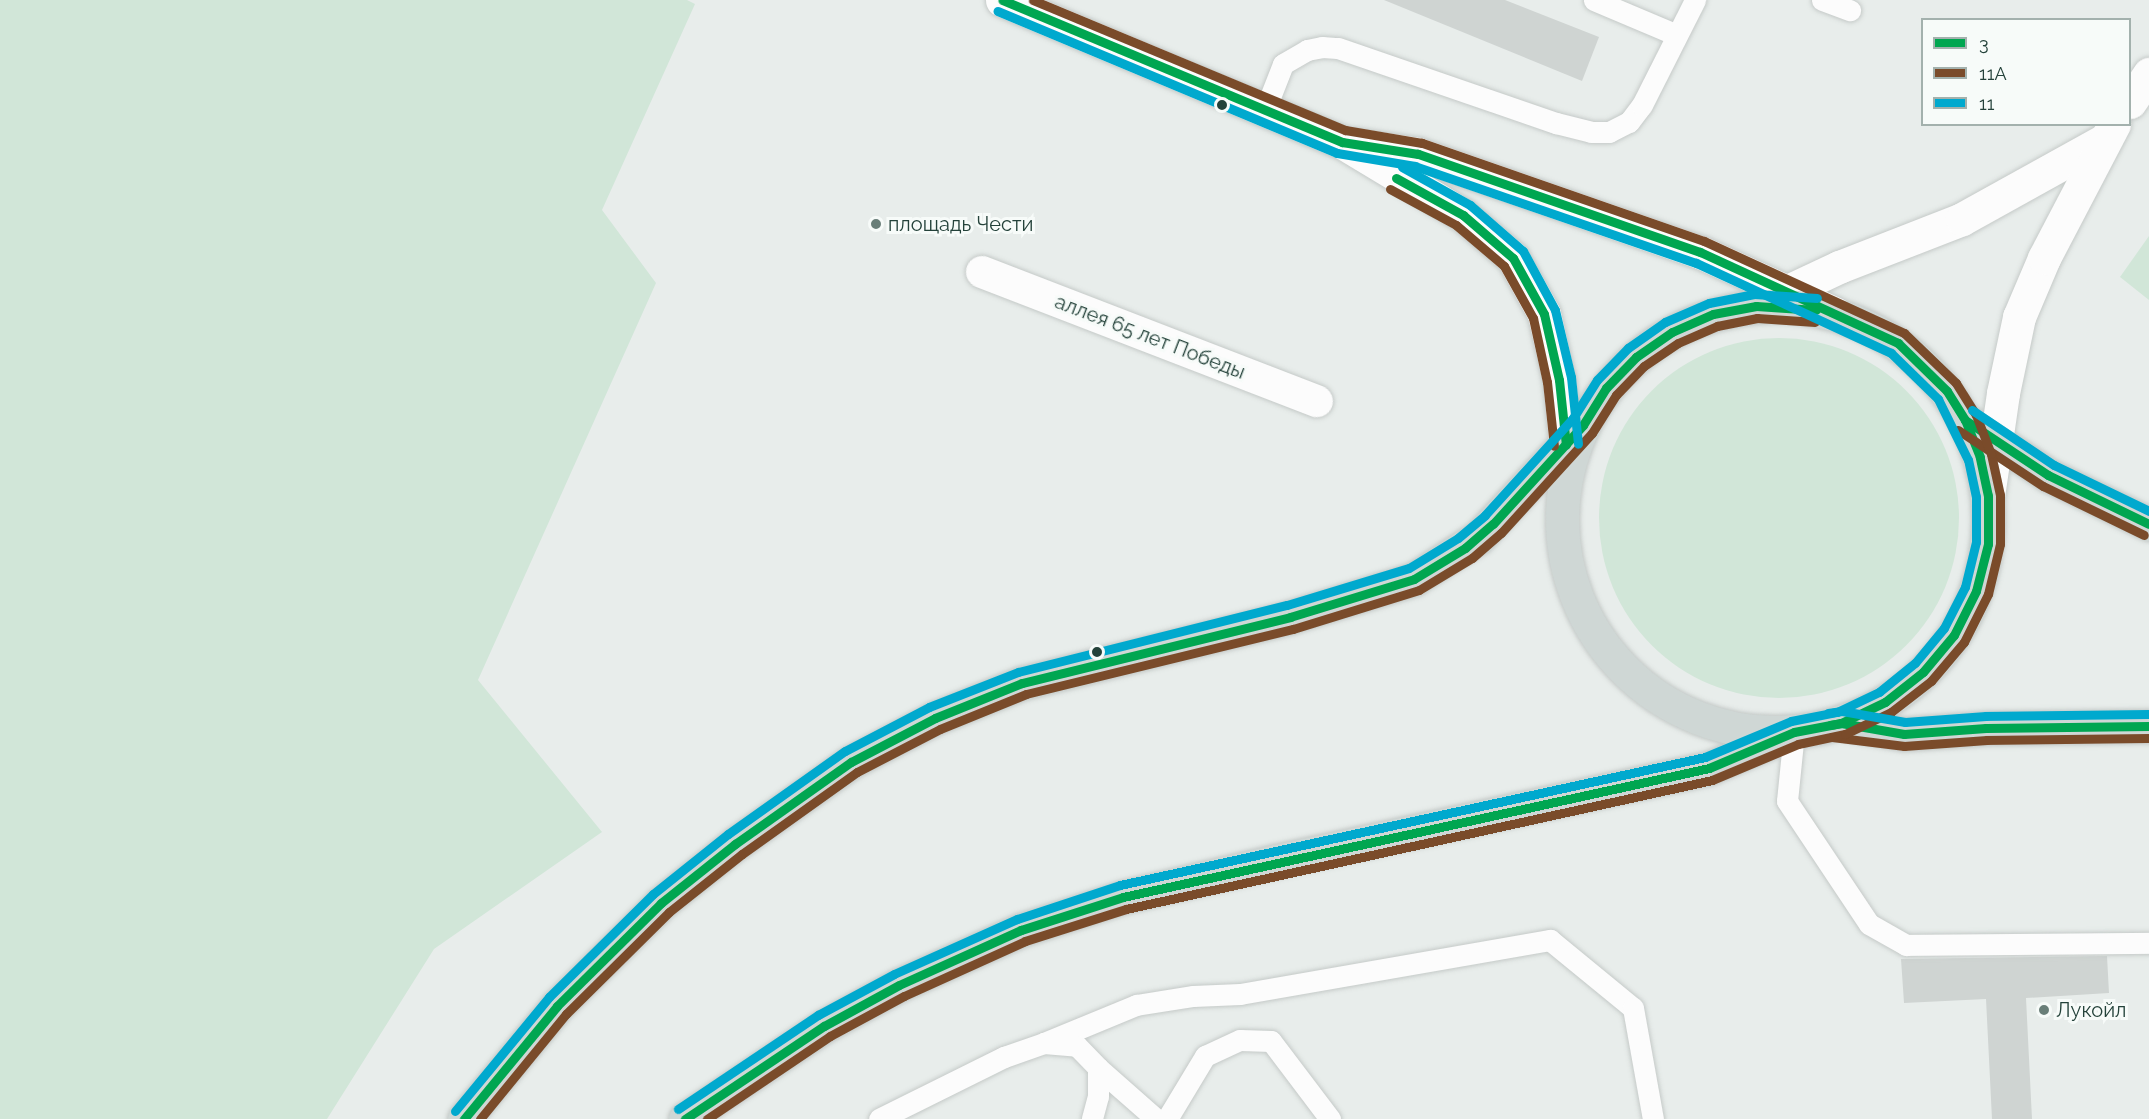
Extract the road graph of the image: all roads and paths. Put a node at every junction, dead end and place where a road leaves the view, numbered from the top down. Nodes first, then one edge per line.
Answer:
1 (1002, 0) edge
2 (1594, 0) edge
3 (1695, 0) edge
4 (1822, 0) edge
5 (1850, 10) dead end
6 (1677, 35) junction
7 (2149, 74) edge
8 (2131, 101) edge
9 (1265, 110) junction
10 (2107, 133) edge
11 (1342, 142) junction
12 (986, 262) dead end
13 (1787, 292) junction
14 (1756, 306) junction
15 (1836, 314) junction
16 (1320, 391) dead end
17 (1965, 420) junction
18 (1996, 441) junction
19 (1572, 446) junction
20 (1988, 496) junction
21 (2149, 524) edge
22 (1841, 723) junction
23 (2149, 726) edge
24 (1794, 732) junction
25 (2149, 943) edge
26 (1044, 1043) junction
27 (1098, 1068) junction
28 (464, 1119) edge
29 (685, 1119) edge
30 (879, 1119) edge
31 (1092, 1119) edge
32 (1156, 1119) edge
33 (1167, 1119) edge
34 (1330, 1119) edge
35 (1653, 1119) edge

1 - 9 street
2 - 6 lane
3 - 6 lane
4 - 5 lane
6 - 9 lane
7 - 8 street
9 - 11 street
10 - 13 street
10 - 18 street
11 - 13 street
11 - 19 street
12 - 16 street, аллея 65 лет Победы
13 - 14 street
13 - 15 street
14 - 15 main road
14 - 19 main road
15 - 17 main road
17 - 18 main road
17 - 20 main road
18 - 20 street
18 - 21 main road
19 - 24 main road
19 - 28 main road
20 - 22 main road
22 - 23 main road
22 - 24 main road
24 - 25 lane
24 - 29 main road
26 - 27 lane
26 - 30 lane
26 - 35 lane
27 - 31 lane
27 - 32 lane
33 - 34 lane

